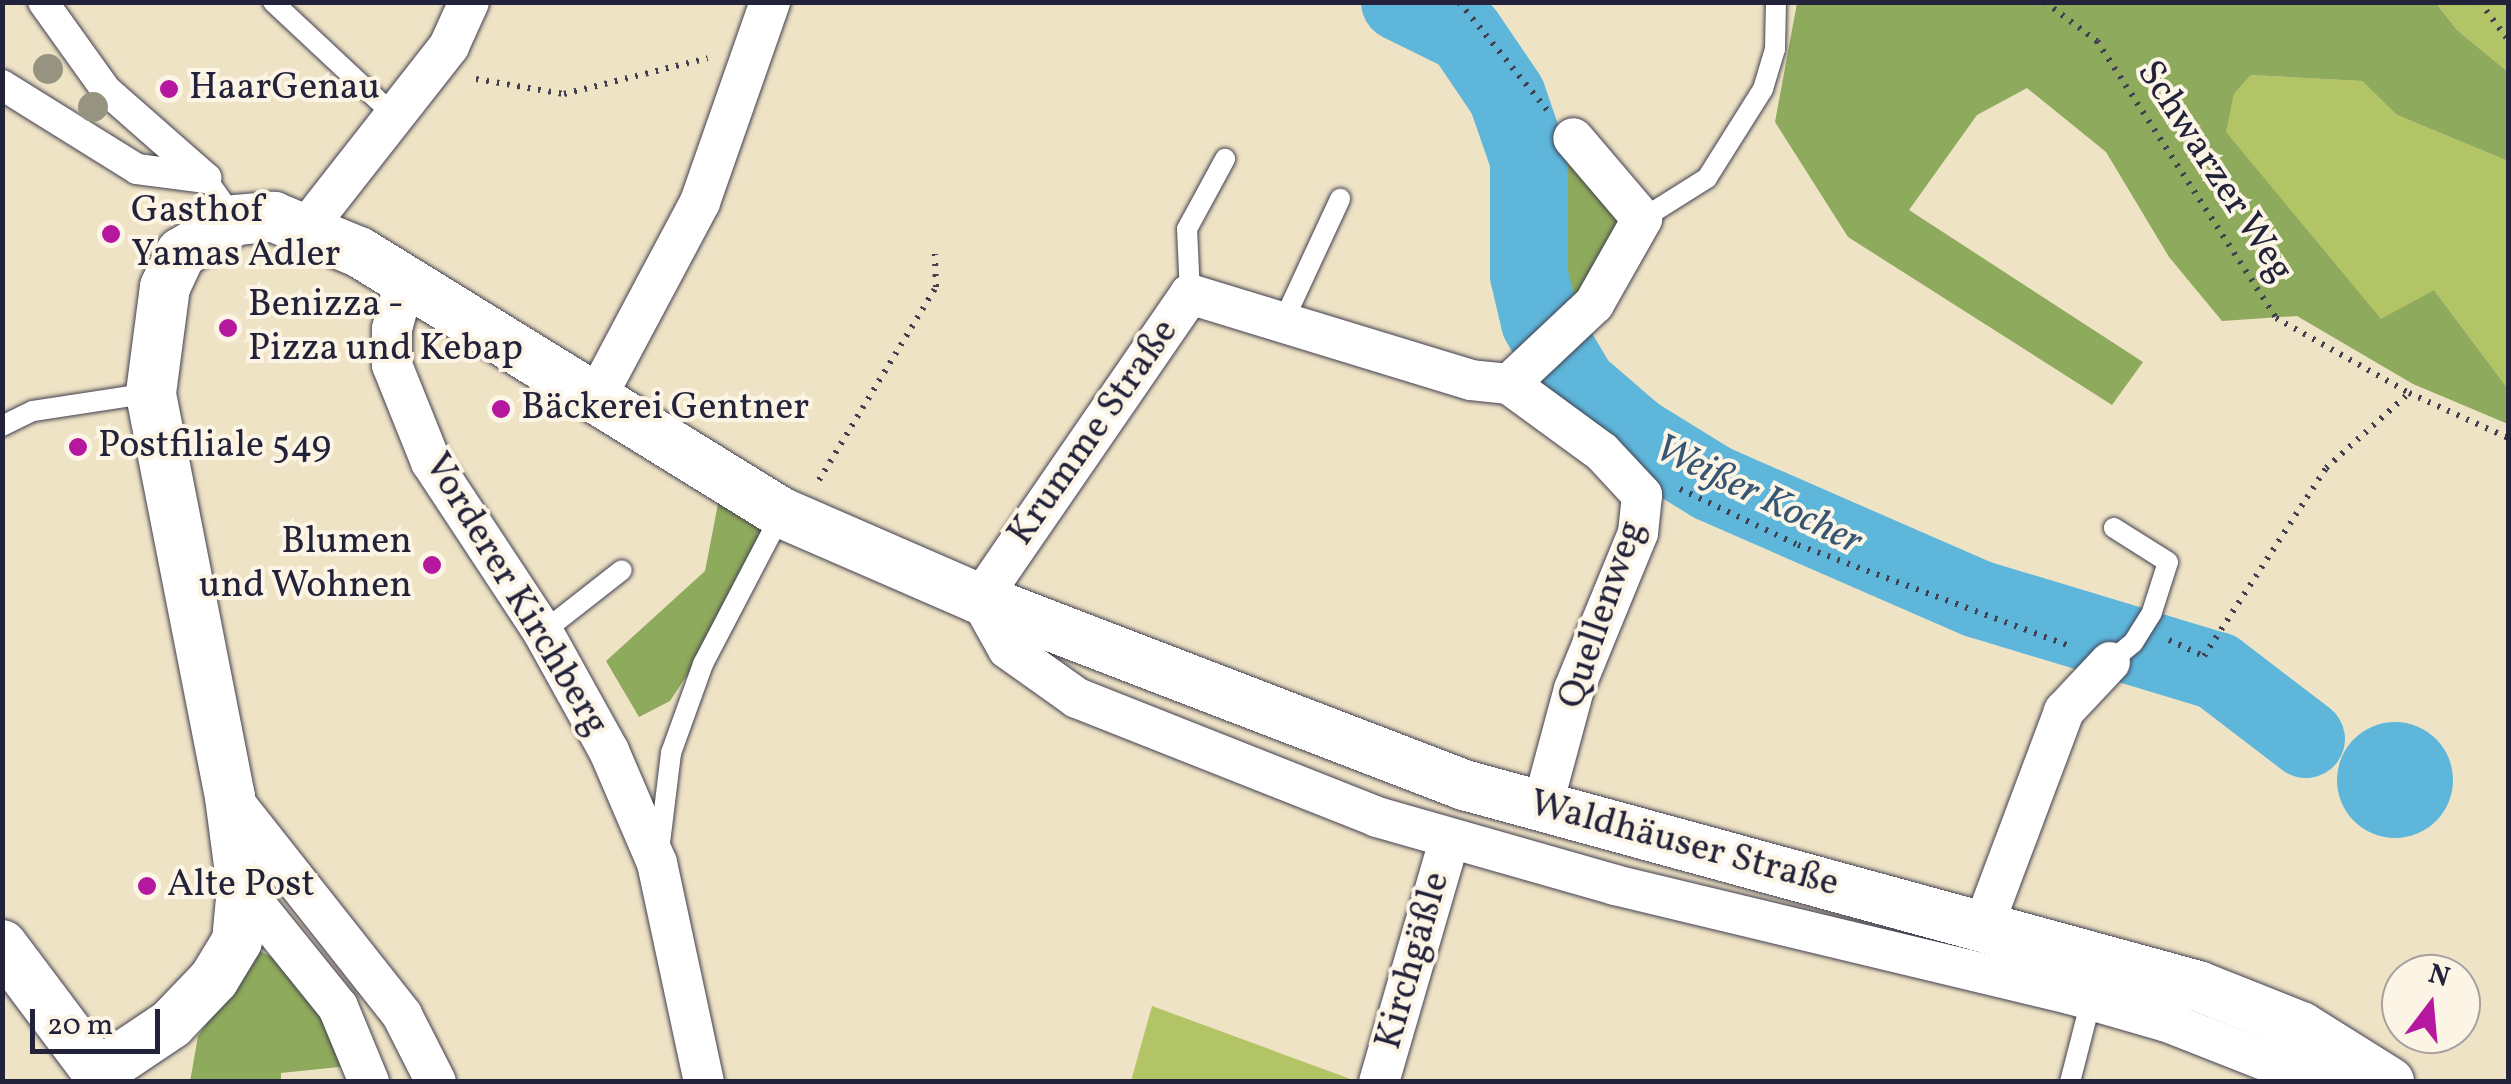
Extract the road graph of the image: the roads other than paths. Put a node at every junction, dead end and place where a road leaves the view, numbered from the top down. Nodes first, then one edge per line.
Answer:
1 (43, 2) edge
2 (274, 2) edge
3 (469, 2) edge
4 (770, 2) edge
5 (1776, 2) edge
6 (2, 85) edge
7 (396, 117) junction
8 (1573, 138) road end
9 (1225, 159) dead end
10 (206, 178) junction
11 (1340, 198) dead end
12 (1642, 219) junction
13 (272, 221) junction
14 (405, 281) junction
15 (1190, 294) junction
16 (1283, 322) junction
17 (1522, 372) junction
18 (151, 392) junction
19 (598, 394) junction
20 (2, 426) edge
21 (788, 516) junction
22 (2114, 528) dead end
23 (622, 570) dead end
24 (980, 600) junction
25 (544, 632) junction
26 (2121, 653) joint
27 (230, 797) junction
28 (1542, 808) junction
29 (1449, 842) junction
30 (657, 863) junction
31 (242, 888) junction
32 (1984, 927) junction
33 (2, 945) edge
34 (2090, 1000) junction
35 (98, 1079) edge
36 (368, 1082) edge
37 (436, 1082) edge
38 (704, 1082) edge
39 (1380, 1082) edge
40 (2070, 1082) edge
41 (2320, 1082) edge
42 (2389, 1082) edge

1 - 10 street
2 - 7 lane
3 - 7 street
4 - 19 street
5 - 12 lane
6 - 10 street
7 - 13 street
8 - 12 street
9 - 15 lane
10 - 13 lane
11 - 16 lane
12 - 17 street
13 - 14 street, Waldhäuser Straße
13 - 18 street
14 - 19 street, Waldhäuser Straße
14 - 25 street, Vorderer Kirchberg
15 - 16 street, Krumme Straße
15 - 24 street, Krumme Straße
16 - 17 street, Krumme Straße
17 - 28 street, Quellenweg
18 - 20 lane
18 - 27 street
19 - 21 street, Waldhäuser Straße
21 - 24 street, Waldhäuser Straße
21 - 30 lane
22 - 26 lane
23 - 25 lane
24 - 28 street, Waldhäuser Straße
24 - 29 street, Waldhäuser Straße
25 - 30 street, Vorderer Kirchberg
26 - 32 street
27 - 31 street
27 - 37 street
28 - 32 street, Waldhäuser Straße
29 - 34 street, Waldhäuser Straße
29 - 39 street, Kirchgäßle
30 - 38 street, Vorderer Kirchberg
31 - 35 street
31 - 36 street
32 - 42 street, Waldhäuser Straße
33 - 35 street
34 - 40 lane
34 - 41 street, Waldhäuser Straße

